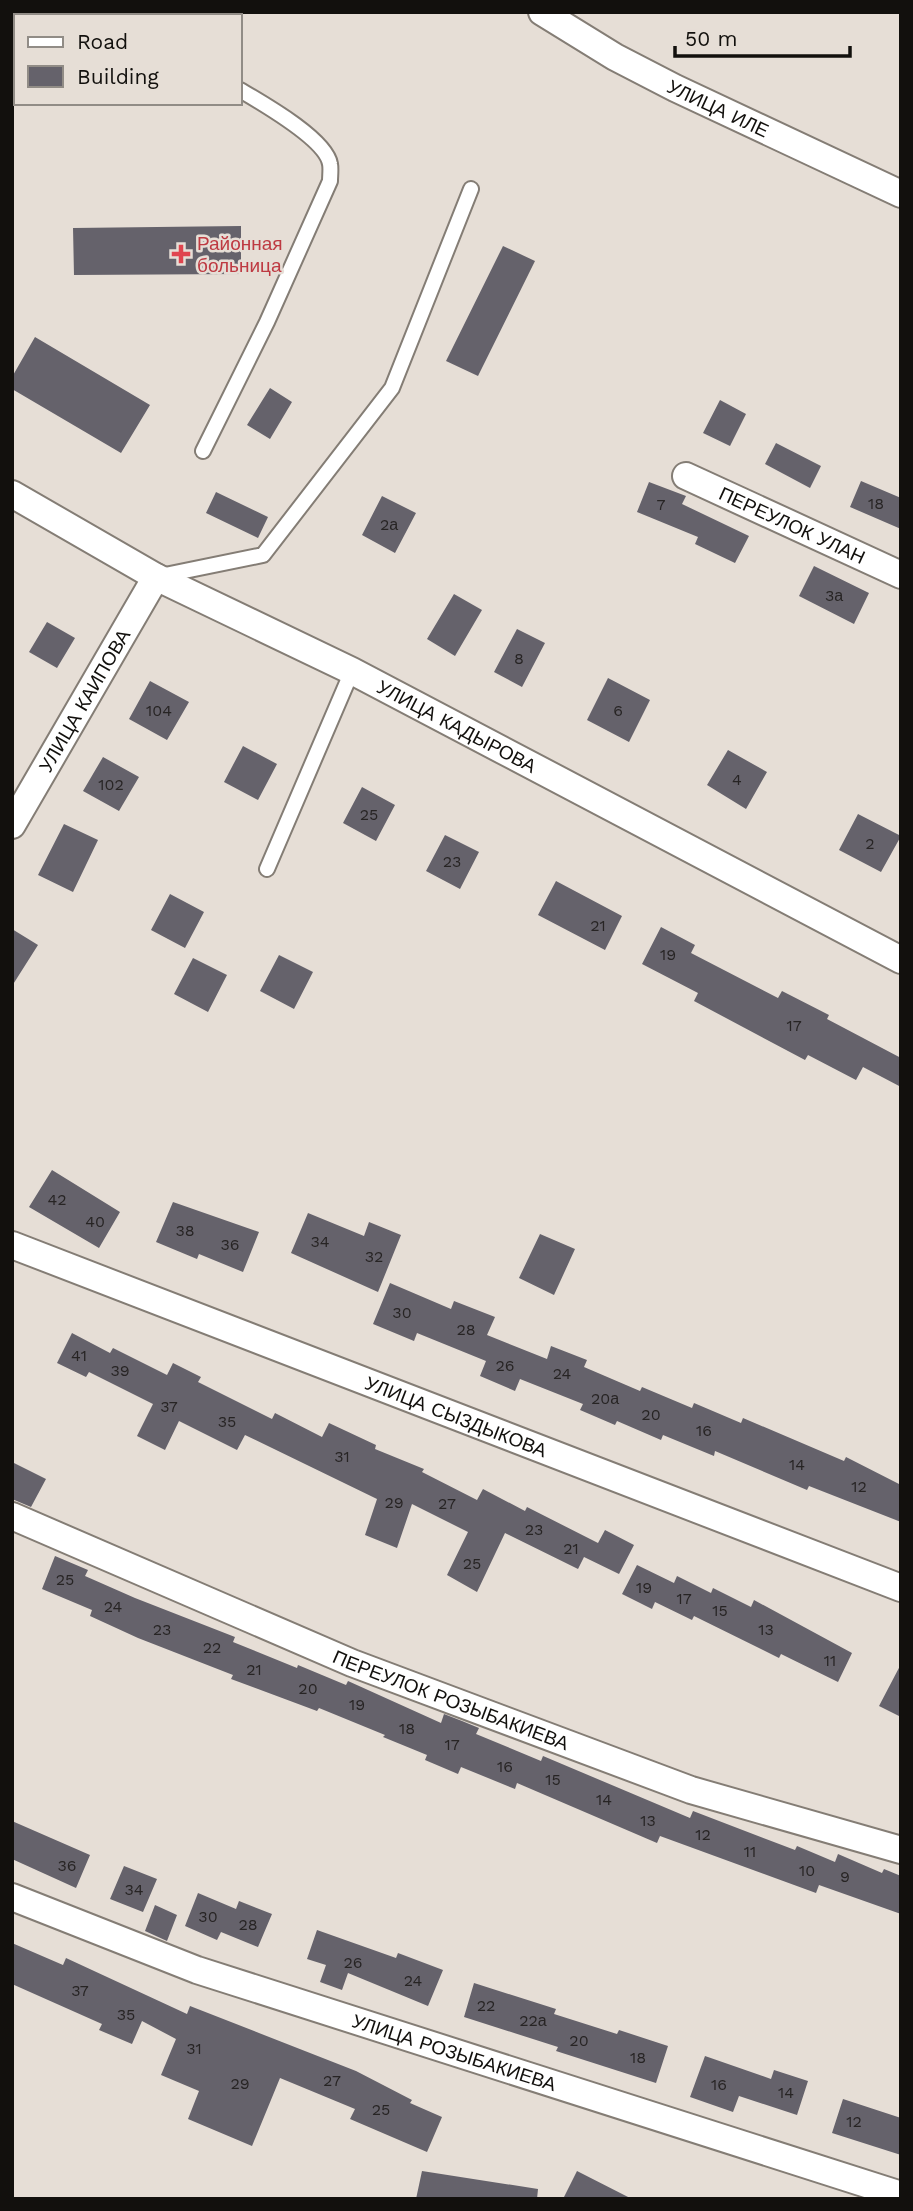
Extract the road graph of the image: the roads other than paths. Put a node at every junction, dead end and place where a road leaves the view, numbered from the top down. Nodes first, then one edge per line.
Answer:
1 (542, 12) edge
2 (242, 91) edge
3 (471, 189) dead end
4 (901, 194) edge
5 (203, 451) dead end
6 (686, 476) dead end
7 (12, 494) edge
8 (901, 575) edge
9 (156, 577) junction
10 (352, 671) junction
11 (12, 825) edge
12 (267, 869) dead end
13 (897, 950) edge
14 (12, 1245) edge
15 (12, 1516) edge
16 (901, 1588) edge
17 (901, 1850) edge
18 (12, 1897) edge
19 (901, 2195) edge

1 - 4 street, УЛИЦА ИЛЕ
2 - 5 lane
3 - 9 lane
6 - 8 street, ПЕРЕУЛОК УЛАН
7 - 9 street, УЛИЦА КАДЫРОВА
9 - 10 street, УЛИЦА КАДЫРОВА
9 - 11 street, УЛИЦА КАИПОВА
10 - 12 lane
10 - 13 street, УЛИЦА КАДЫРОВА
14 - 16 street, УЛИЦА СЫЗДЫКОВА
15 - 17 street, ПЕРЕУЛОК РОЗЫБАКИЕВА
18 - 19 street, УЛИЦА РОЗЫБАКИЕВА

